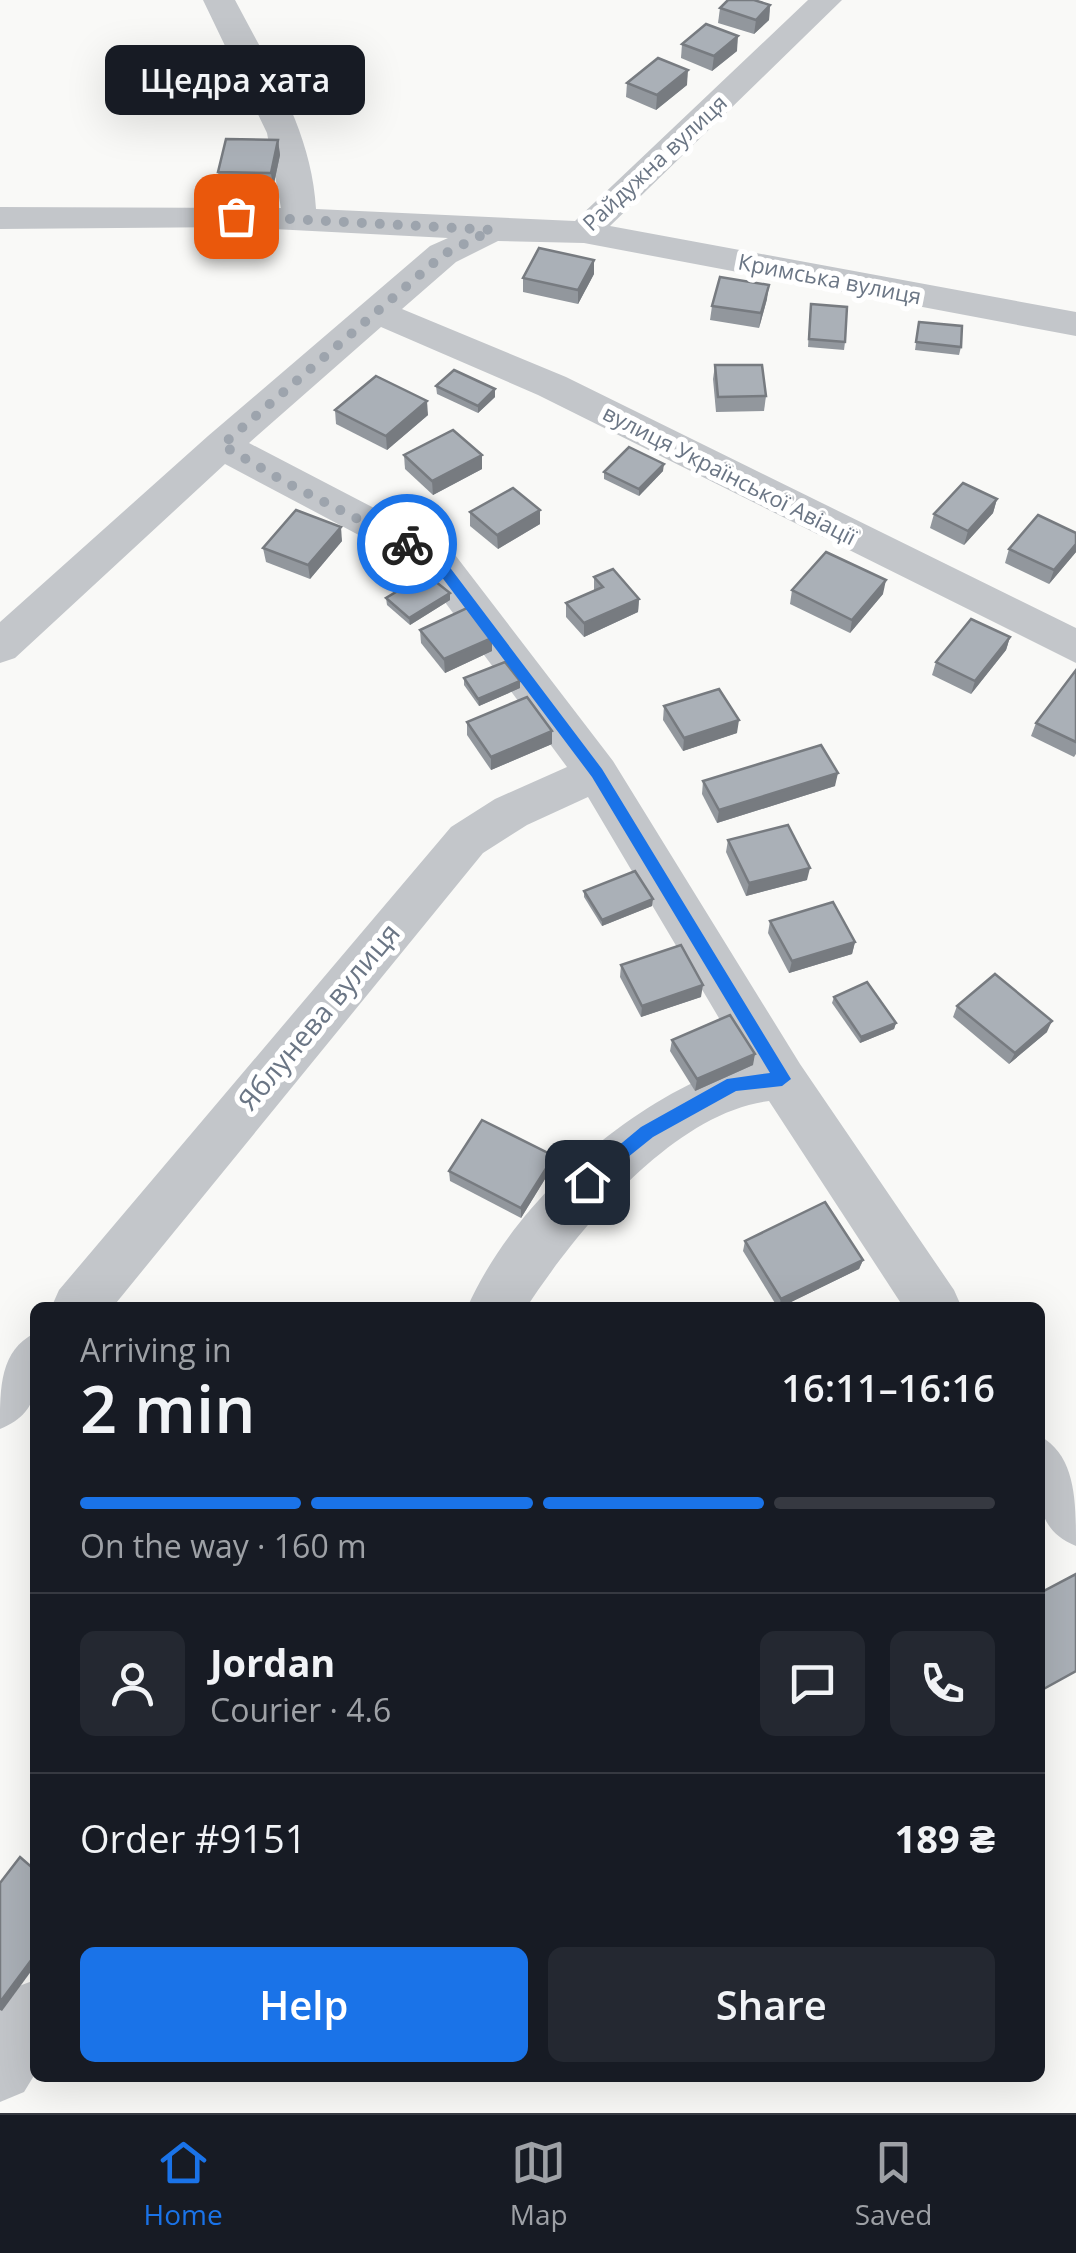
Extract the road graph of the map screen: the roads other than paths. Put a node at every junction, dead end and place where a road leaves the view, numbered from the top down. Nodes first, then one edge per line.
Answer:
1 (219, 0) edge
2 (826, 0) edge
3 (0, 218) edge
4 (299, 220) junction
5 (492, 230) junction
6 (584, 232) junction
7 (378, 312) junction
8 (1076, 324) edge
9 (222, 445) junction
10 (0, 647) edge
11 (1076, 647) edge
12 (597, 773) junction
13 (782, 1079) junction
14 (83, 1302) edge
15 (498, 1302) edge
16 (931, 1302) edge
17 (30, 1366) edge
18 (0, 1402) edge
19 (1045, 1472) edge
20 (1076, 1518) edge
21 (30, 2021) edge
22 (0, 2068) edge

1 - 4 street
2 - 6 street, Райдужна вулиця
3 - 4 street
4 - 5 street
5 - 6 street, Райдужна вулиця
5 - 7 street, Райдужна вулиця
6 - 8 street, Кримська вулиця
7 - 9 street, Райдужна вулиця
7 - 11 street, вулиця Української Авіації
9 - 10 street, Райдужна вулиця
9 - 12 street
12 - 13 street
12 - 14 street, Яблунева вулиця
13 - 15 street
13 - 16 street
17 - 18 street
19 - 20 street
21 - 22 street

